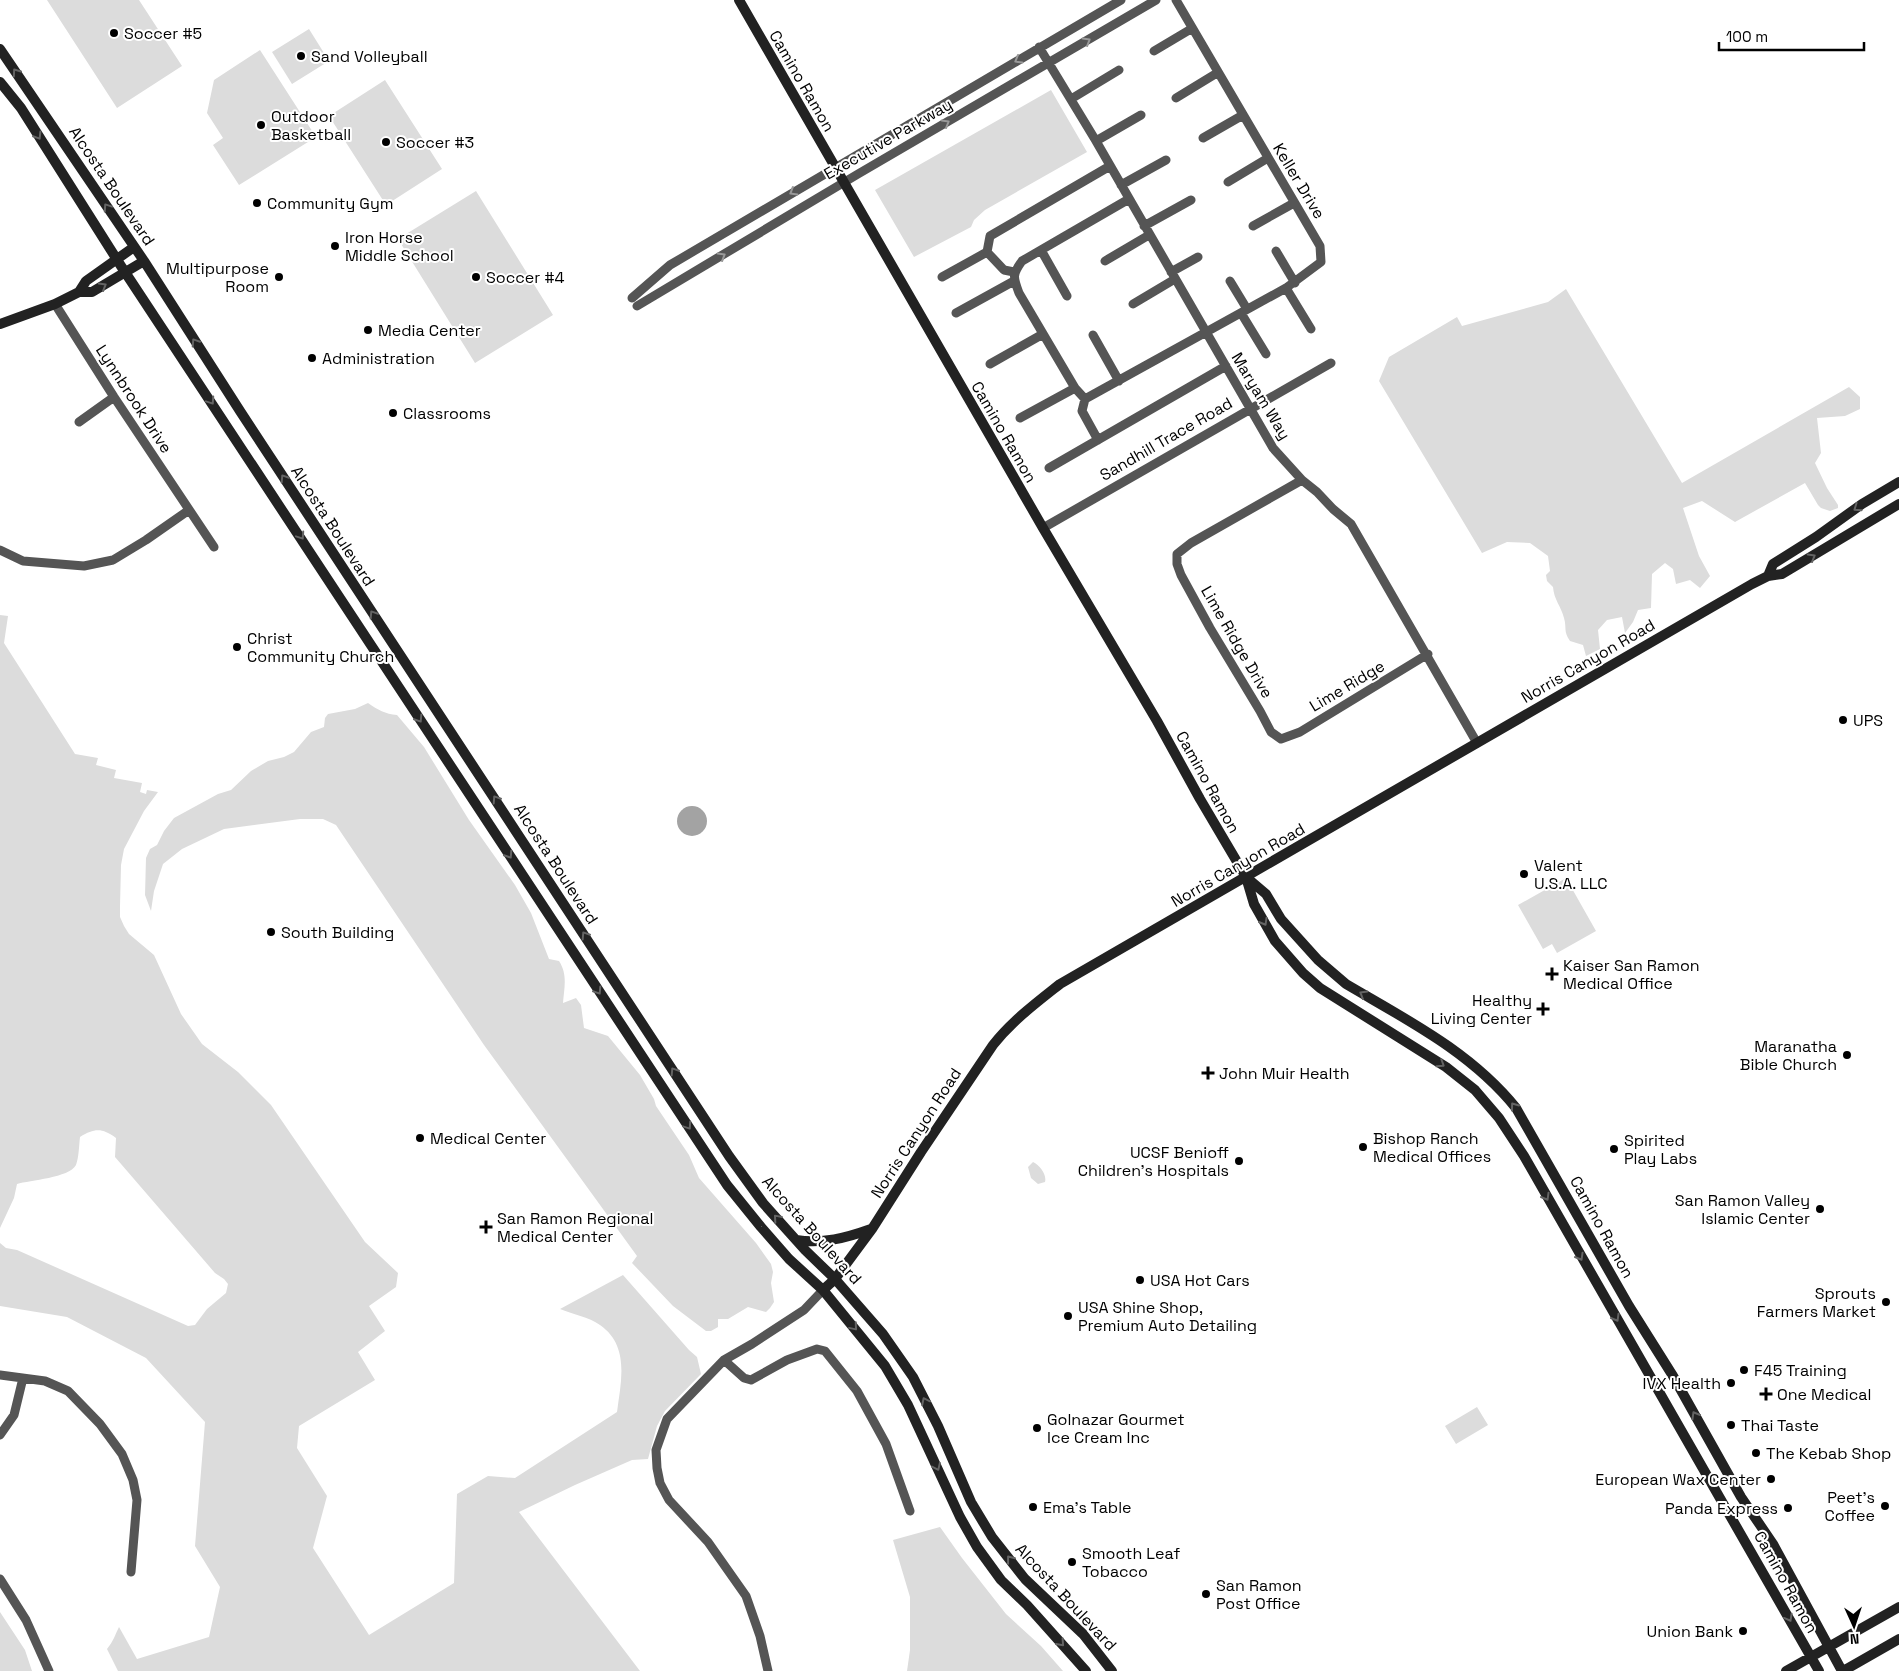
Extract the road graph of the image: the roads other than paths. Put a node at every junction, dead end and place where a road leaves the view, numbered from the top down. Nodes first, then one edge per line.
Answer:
1 (738, 0) edge
2 (1120, 0) edge
3 (1176, 0) edge
4 (1150, 1) edge
5 (1191, 29) junction
6 (1040, 47) junction
7 (0, 49) edge
8 (1154, 51) dead end
9 (1049, 63) junction
10 (1118, 70) dead end
11 (1217, 73) junction
12 (0, 82) edge
13 (1176, 98) dead end
14 (1071, 99) junction
15 (1141, 115) dead end
16 (1243, 115) junction
17 (1203, 138) dead end
18 (1096, 141) junction
19 (1268, 158) junction
20 (1166, 160) dead end
21 (1110, 166) junction
22 (835, 168) junction
23 (1228, 182) dead end
24 (844, 183) junction
25 (1121, 185) junction
26 (1129, 199) junction
27 (1191, 200) dead end
28 (1294, 203) junction
29 (1144, 226) junction
30 (1253, 226) dead end
31 (1150, 235) junction
32 (134, 248) junction
33 (1041, 250) junction
34 (1276, 251) dead end
35 (986, 252) junction
36 (1198, 258) dead end
37 (118, 260) junction
38 (144, 261) junction
39 (1105, 261) dead end
40 (126, 273) junction
41 (1014, 276) junction
42 (1173, 276) junction
43 (942, 277) dead end
44 (1230, 280) dead end
45 (1295, 283) junction
46 (1286, 288) junction
47 (79, 292) junction
48 (1067, 296) dead end
49 (55, 304) junction
50 (1133, 304) dead end
51 (1244, 311) junction
52 (956, 313) dead end
53 (0, 324) edge
54 (1311, 329) dead end
55 (1206, 332) junction
56 (1043, 334) junction
57 (1093, 335) dead end
58 (1266, 354) dead end
59 (1331, 363) dead end
60 (990, 364) dead end
61 (1226, 366) junction
62 (1119, 381) junction
63 (1075, 388) junction
64 (114, 397) junction
65 (1085, 399) junction
66 (1250, 409) junction
67 (1020, 418) dead end
68 (78, 422) dead end
69 (1098, 440) junction
70 (1049, 468) dead end
71 (1302, 480) junction
72 (1899, 482) edge
73 (1899, 504) edge
74 (189, 510) junction
75 (1042, 528) junction
76 (214, 547) dead end
77 (0, 550) edge
78 (1768, 576) junction
79 (1428, 654) junction
80 (1281, 739) joint
81 (1478, 743) junction
82 (1246, 878) junction
83 (872, 1229) junction
84 (796, 1240) junction
85 (835, 1278) junction
86 (823, 1290) junction
87 (724, 1360) junction
88 (0, 1375) edge
89 (23, 1378) junction
90 (0, 1435) edge
91 (910, 1511) dead end
92 (132, 1572) dead end
93 (0, 1579) edge
94 (1899, 1607) edge
95 (1899, 1639) edge
96 (1830, 1646) junction
97 (1811, 1657) junction
98 (49, 1671) edge
99 (768, 1671) edge
100 (1086, 1671) edge
101 (1112, 1671) edge
102 (1786, 1671) edge
103 (1819, 1671) edge
104 (1843, 1671) edge

1 - 22 main road, Camino Ramon
2 - 6 street, Executive Parkway
3 - 5 street, Keller Drive
9 -> 4 street, Executive Parkway
5 - 8 street
5 - 11 street, Keller Drive
6 - 9 street, Maryam Way
6 -> 22 street, Executive Parkway
32 -> 7 main road, Alcosta Boulevard
9 - 14 street, Maryam Way
24 -> 9 street, Executive Parkway
10 - 14 street
11 - 13 street
11 - 16 street, Keller Drive
12 -> 37 main road, Alcosta Boulevard
14 - 18 street, Maryam Way
15 - 18 street
16 - 17 street
16 - 19 street, Keller Drive
18 - 21 street, Maryam Way
19 - 23 street
19 - 28 street, Keller Drive
20 - 25 street
21 - 25 street, Maryam Way
21 - 35 street
22 - 24 main road, Camino Ramon
22 -> 24 street, Executive Parkway
24 - 75 main road, Camino Ramon
25 - 26 street, Maryam Way
26 - 29 street, Maryam Way
26 - 33 street
27 - 29 street
28 - 30 street
28 - 45 street, Keller Drive
29 - 31 street, Maryam Way
31 - 39 street
31 - 42 street, Maryam Way
32 - 37 main road
32 - 38 main road, Alcosta Boulevard
33 - 41 street
33 - 48 street
34 - 45 street
35 - 41 street
35 - 43 street
36 - 42 street
37 - 40 main road, Alcosta Boulevard
37 - 47 main road
38 - 40 main road
84 -> 38 main road, Alcosta Boulevard
47 -> 40 main road
40 -> 86 main road, Alcosta Boulevard
41 - 52 street
41 - 56 street
42 - 50 street
42 - 55 street, Maryam Way
44 - 51 street
45 - 46 street, Keller Drive
46 - 51 street, Keller Drive
46 - 54 street
47 - 49 main road
49 - 53 main road
49 - 64 street, Lynnbrook Drive
51 - 55 street, Keller Drive
51 - 58 street
55 - 61 street, Maryam Way
55 - 62 street, Keller Drive
56 - 60 street
56 - 63 street
57 - 62 street
59 - 66 street, Sandhill Trace Road
61 - 66 street, Maryam Way
61 - 69 street
62 - 65 street, Keller Drive
63 - 65 street
63 - 67 street
64 - 68 street
64 - 74 street, Lynnbrook Drive
65 - 69 street
66 - 71 street, Maryam Way
66 - 75 street, Sandhill Trace Road
69 - 70 street
71 - 79 street, Maryam Way
71 - 80 street, Lime Ridge Drive
72 -> 78 main road, Norris Canyon Road
78 -> 73 main road, Norris Canyon Road
74 - 76 street, Lynnbrook Drive
74 - 77 street
75 - 82 main road, Camino Ramon
78 - 81 main road, Norris Canyon Road
79 - 80 street, Lime Ridge
79 - 81 street, Maryam Way
81 - 82 main road, Norris Canyon Road
82 - 83 main road, Norris Canyon Road
96 -> 82 main road, Camino Ramon
82 -> 97 main road, Camino Ramon
83 - 84 main road
83 - 85 main road, Norris Canyon Road
84 - 85 main road, Alcosta Boulevard
85 - 86 main road, Norris Canyon Road
101 -> 85 main road, Alcosta Boulevard
86 - 87 street
86 -> 100 main road, Alcosta Boulevard
87 - 91 street
87 - 99 street
88 - 89 street
89 - 90 street
89 - 92 street
93 - 98 street
94 - 96 main road
95 - 104 main road
96 - 97 main road
96 - 104 main road, Camino Ramon
97 - 102 main road
97 - 103 main road, Camino Ramon

